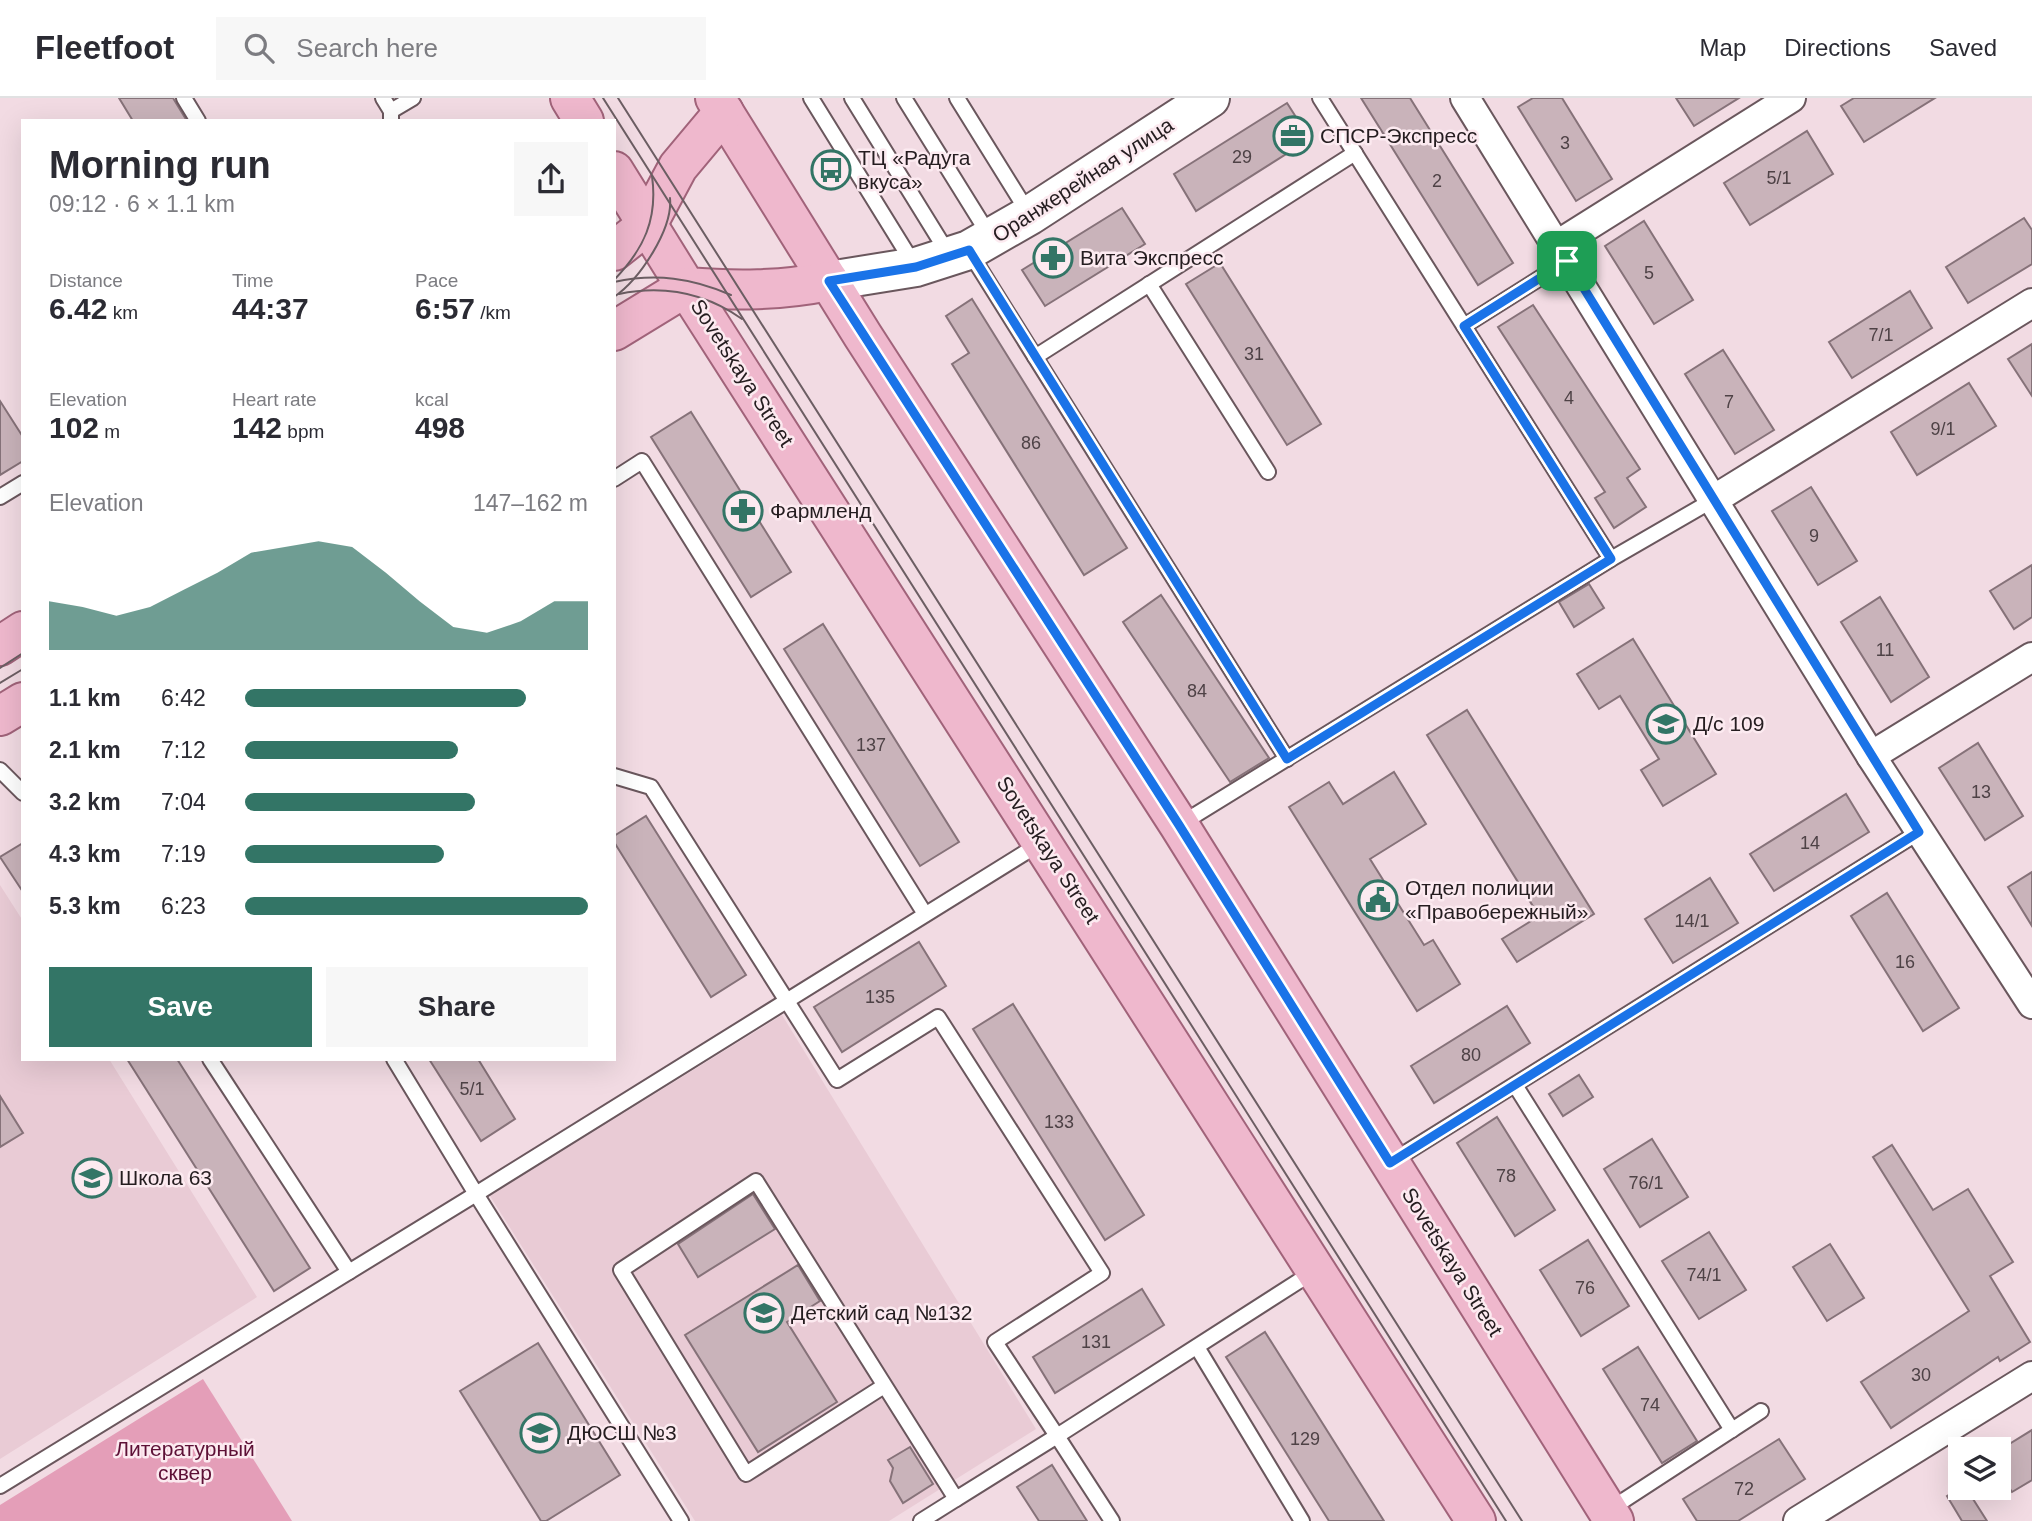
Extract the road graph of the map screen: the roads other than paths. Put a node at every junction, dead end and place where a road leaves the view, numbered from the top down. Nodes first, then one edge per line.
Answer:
1 (184, 98) edge
2 (383, 98) edge
3 (413, 98) edge
4 (570, 98) edge
5 (811, 98) edge
6 (852, 98) edge
7 (904, 98) edge
8 (957, 98) edge
9 (1210, 98) edge
10 (1320, 98) edge
11 (1465, 98) edge
12 (1791, 98) edge
13 (719, 111) edge
14 (391, 116) edge
15 (197, 119) edge
16 (582, 119) edge
17 (1355, 153) junction
18 (616, 175) edge
19 (1030, 215) junction
20 (647, 225) junction
21 (616, 249) edge
22 (957, 253) junction
23 (1562, 253) junction
24 (829, 281) junction
25 (1149, 284) junction
26 (686, 287) junction
27 (2032, 303) edge
28 (1464, 326) junction
29 (616, 330) edge
30 (1035, 357) junction
31 (1268, 471) dead end
32 (616, 478) edge
33 (21, 484) edge
34 (0, 497) edge
35 (1713, 500) junction
36 (1611, 559) junction
37 (21, 632) edge
38 (0, 646) edge
39 (2032, 657) edge
40 (21, 703) edge
41 (0, 716) edge
42 (1871, 756) junction
43 (1287, 759) junction
44 (0, 770) edge
45 (616, 777) edge
46 (21, 791) edge
47 (1179, 825) junction
48 (1919, 832) junction
49 (1043, 841) junction
50 (925, 914) junction
51 (787, 1000) junction
52 (2032, 1004) edge
53 (211, 1061) edge
54 (395, 1061) edge
55 (1514, 1085) junction
56 (1390, 1163) junction
57 (476, 1194) junction
58 (1315, 1271) junction
59 (349, 1272) junction
60 (1197, 1347) junction
61 (2032, 1376) edge
62 (884, 1386) junction
63 (1761, 1411) dead end
64 (1732, 1430) junction
65 (1057, 1436) junction
66 (0, 1486) edge
67 (957, 1499) junction
68 (1611, 1516) edge
69 (681, 1521) edge
70 (921, 1521) edge
71 (1112, 1521) edge
72 (1302, 1521) edge
73 (1476, 1521) edge
74 (1798, 1521) edge

1 - 15 lane
2 - 14 lane
3 - 14 lane
4 - 16 main road
5 - 22 lane
6 - 22 lane
7 - 22 lane
8 - 19 lane
9 - 19 main road, Оранжерейная улица
10 - 17 lane
11 - 23 street
12 - 23 street
13 - 20 main road
13 - 24 main road, Sovetskaya Street
17 - 25 lane
17 - 28 lane
18 - 20 main road
19 - 22 main road, Оранжерейная улица
20 - 21 main road
20 - 26 main road, Sovetskaya Street
22 - 24 main road, Оранжерейная улица
22 - 30 lane
23 - 28 lane
23 - 35 street
24 - 26 main road
24 - 47 main road, Sovetskaya Street
25 - 30 lane
25 - 31 lane
26 - 29 main road
26 - 49 main road, Sovetskaya Street
27 - 35 street
28 - 36 lane
30 - 43 lane
32 - 50 lane
33 - 34 lane
35 - 36 lane
35 - 42 street
36 - 43 lane
37 - 38 main road
39 - 42 street
40 - 41 main road
42 - 48 street
43 - 47 lane
44 - 46 lane
45 - 51 lane
47 - 56 main road, Sovetskaya Street
48 - 52 street
48 - 55 lane
49 - 50 lane
49 - 58 main road, Sovetskaya Street
50 - 51 lane
51 - 57 lane
51 - 65 lane
53 - 59 lane
54 - 57 lane
55 - 56 lane
55 - 64 lane
56 - 68 main road, Sovetskaya Street
57 - 59 lane
57 - 69 lane
58 - 60 lane
58 - 73 main road, Sovetskaya Street
59 - 66 lane
60 - 65 lane
60 - 72 lane
61 - 74 street
62 - 62 lane
62 - 67 lane
63 - 64 lane
64 - 68 lane
65 - 67 lane
65 - 71 lane
67 - 70 lane

